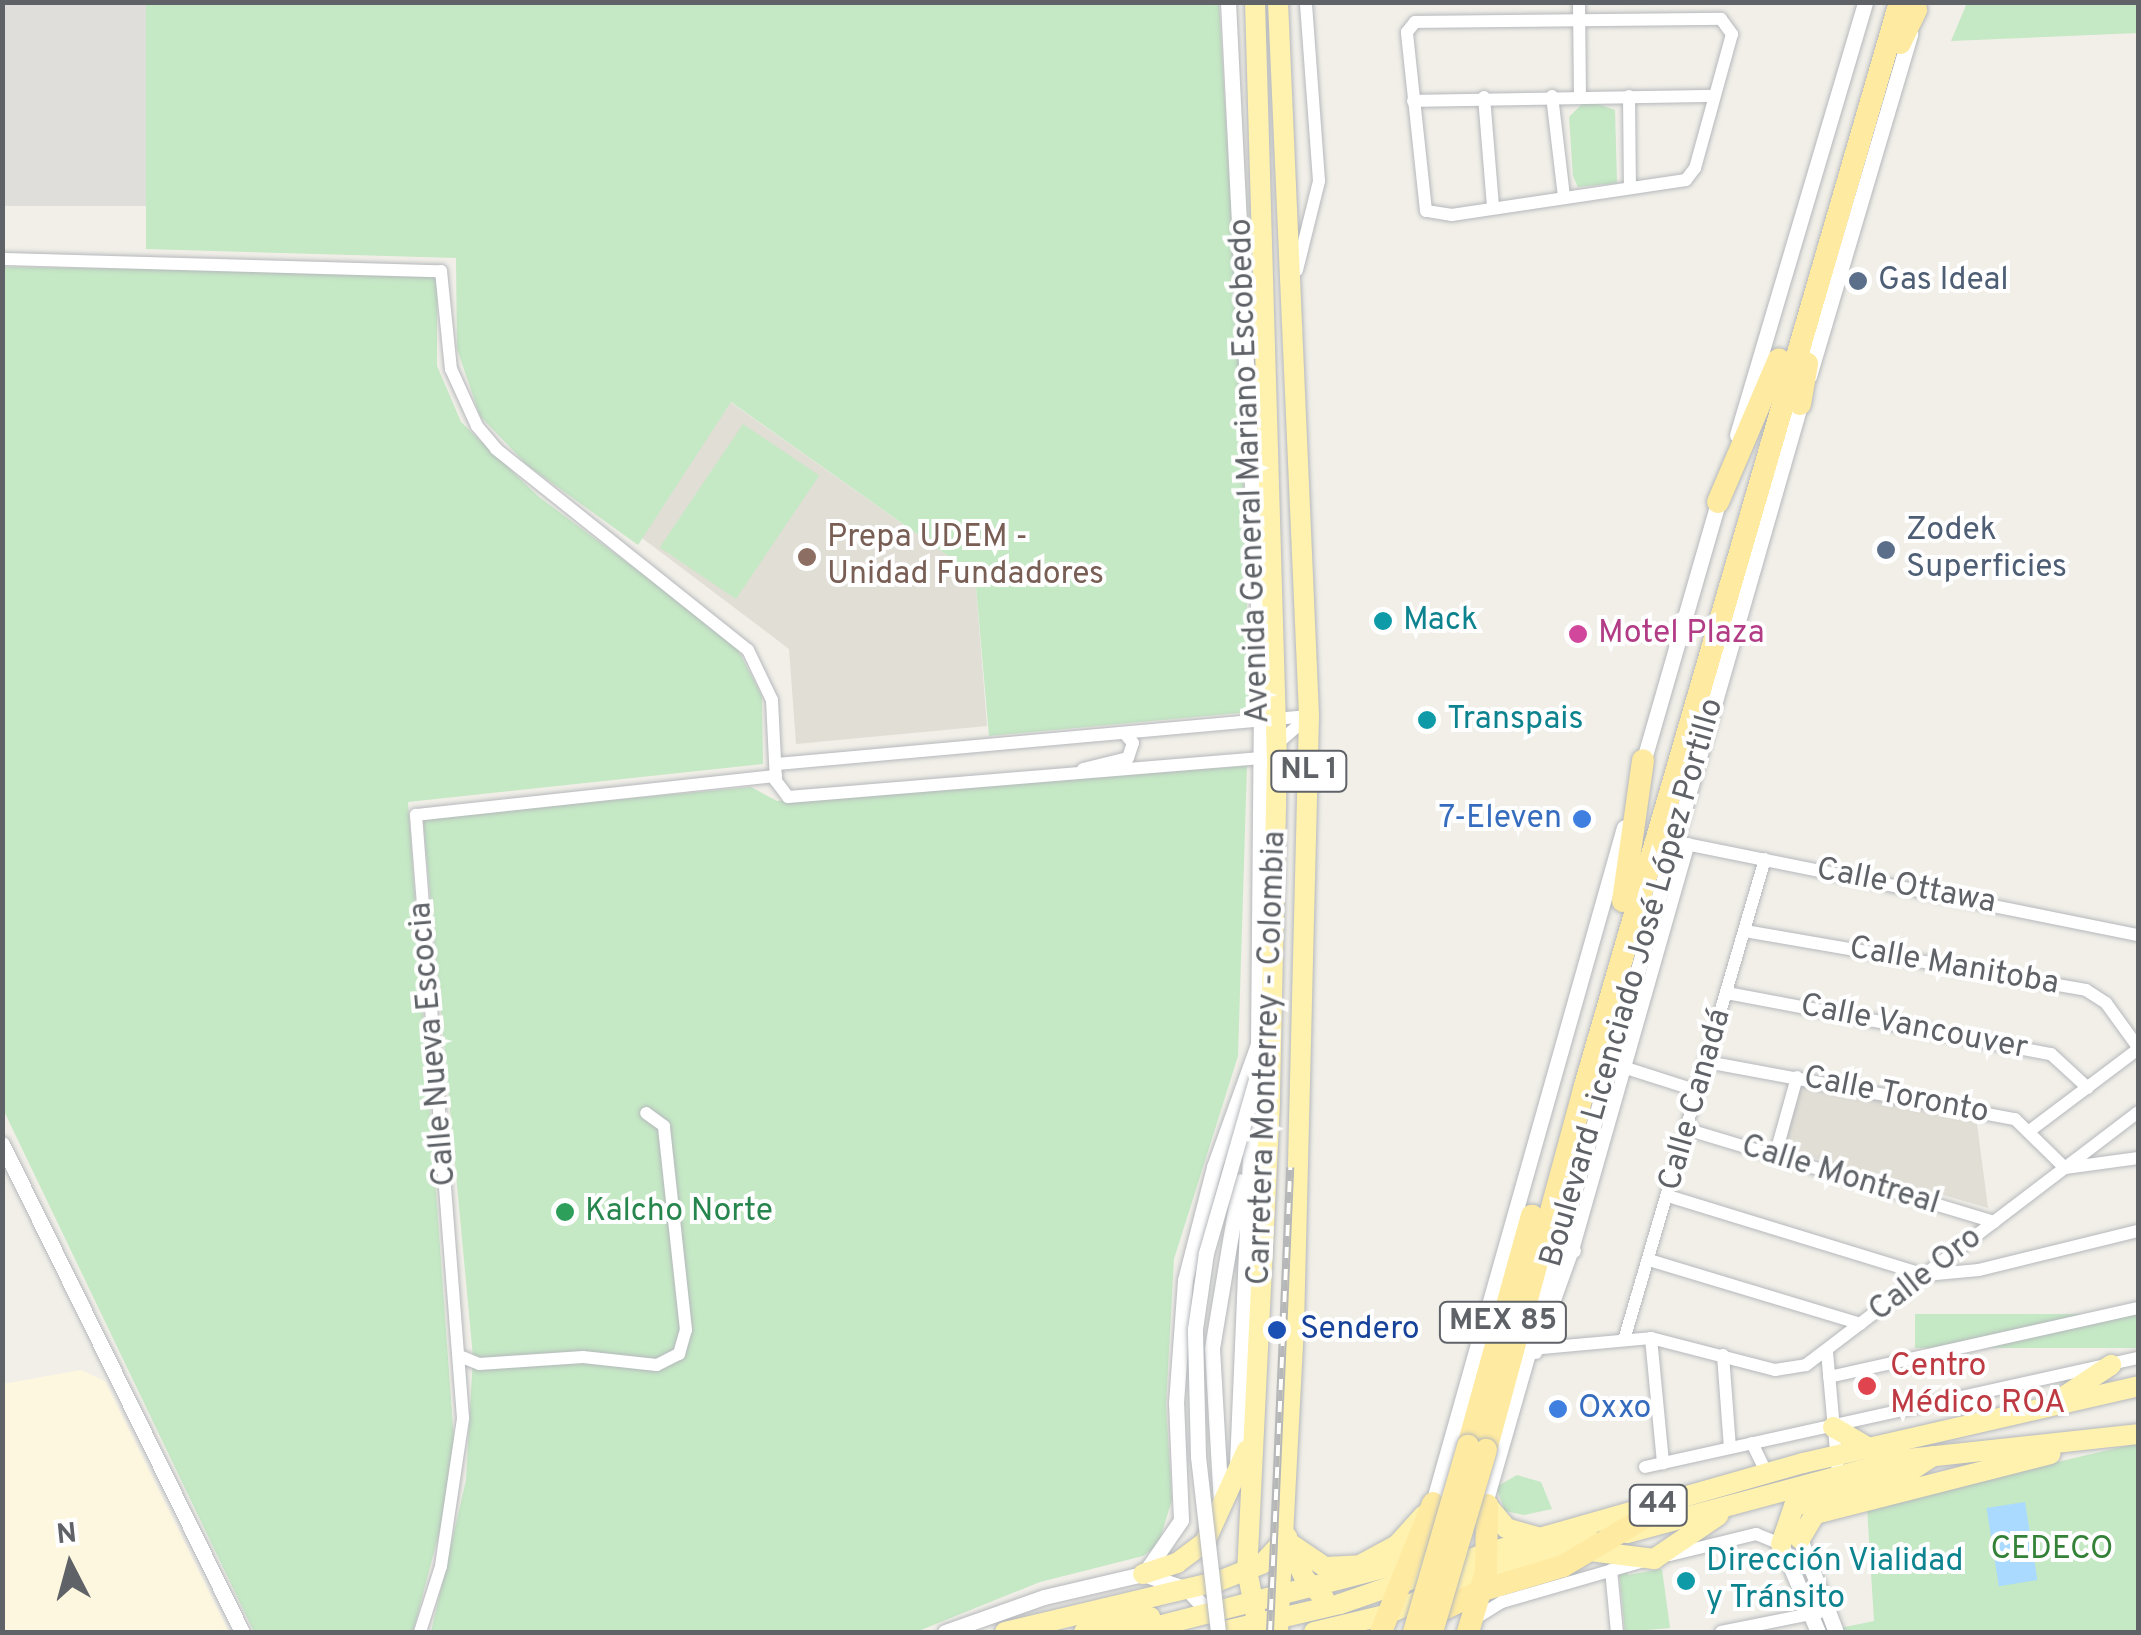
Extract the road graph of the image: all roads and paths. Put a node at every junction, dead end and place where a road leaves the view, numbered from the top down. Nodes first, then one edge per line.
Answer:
1 (1228, 2) edge
2 (1255, 2) edge
3 (1278, 2) edge
4 (1306, 2) edge
5 (1580, 2) edge
6 (1866, 2) edge
7 (1884, 2) edge
8 (1911, 5) edge
9 (1580, 21) junction
10 (1580, 95) junction
11 (1552, 96) junction
12 (1628, 96) junction
13 (1714, 96) junction
14 (1484, 97) junction
15 (1412, 101) junction
16 (1630, 188) junction
17 (1564, 196) junction
18 (1493, 207) junction
19 (2, 259) edge
20 (1295, 278) junction
21 (1815, 290) junction
22 (1779, 358) junction
23 (1800, 404) junction
24 (1718, 502) junction
25 (1310, 716) junction
26 (1269, 720) junction
27 (1124, 732) junction
28 (1268, 751) junction
29 (1644, 760) junction
30 (777, 770) junction
31 (1072, 774) junction
32 (1276, 794) junction
33 (1259, 824) junction
34 (1681, 843) junction
35 (1764, 859) junction
36 (1622, 902) junction
37 (1745, 931) junction
38 (2138, 935) edge
39 (1727, 993) junction
40 (1623, 1009) junction
41 (1641, 1015) junction
42 (1258, 1044) junction
43 (2138, 1048) edge
44 (1707, 1062) junction
45 (1626, 1068) junction
46 (1797, 1077) junction
47 (1256, 1080) junction
48 (2088, 1088) junction
49 (1698, 1091) junction
50 (2138, 1112) edge
51 (646, 1113) dead end
52 (2032, 1129) junction
53 (1686, 1130) junction
54 (2, 1144) edge
55 (1584, 1145) junction
56 (1248, 1148) junction
57 (1602, 1152) junction
58 (1776, 1156) junction
59 (2138, 1158) edge
60 (2064, 1168) junction
61 (1668, 1196) junction
62 (1550, 1208) junction
63 (1994, 1222) junction
64 (2138, 1232) edge
65 (1573, 1250) junction
66 (1649, 1260) junction
67 (1925, 1275) junction
68 (2138, 1308) edge
69 (1554, 1311) junction
70 (1535, 1323) junction
71 (1861, 1324) junction
72 (1651, 1338) junction
73 (1624, 1340) junction
74 (1258, 1348) junction
75 (1542, 1348) junction
76 (1827, 1352) junction
77 (1723, 1356) junction
78 (462, 1357) junction
79 (2138, 1358) edge
80 (1526, 1360) junction
81 (2111, 1365) junction
82 (1829, 1377) junction
83 (2138, 1387) edge
84 (1238, 1396) junction
85 (2050, 1405) junction
86 (1999, 1416) junction
87 (2138, 1424) edge
88 (1833, 1428) junction
89 (1254, 1432) junction
90 (2138, 1434) edge
91 (1752, 1443) junction
92 (2078, 1444) junction
93 (1477, 1448) junction
94 (1730, 1448) junction
95 (1869, 1448) junction
96 (1934, 1455) junction
97 (1663, 1463) junction
98 (1645, 1467) dead end
99 (1837, 1474) junction
100 (1237, 1476) junction
101 (1772, 1484) junction
102 (1895, 1488) junction
103 (1673, 1501) junction
104 (1433, 1503) junction
105 (1486, 1505) junction
106 (1733, 1505) junction
107 (1789, 1513) junction
108 (1222, 1516) junction
109 (1549, 1535) junction
110 (1286, 1539) junction
111 (1791, 1542) junction
112 (1591, 1546) junction
113 (1654, 1559) junction
114 (1362, 1565) junction
115 (1254, 1567) junction
116 (1611, 1570) junction
117 (1486, 1572) junction
118 (1143, 1574) junction
119 (1401, 1574) junction
120 (1310, 1585) junction
121 (1340, 1604) junction
122 (1267, 1608) edge
123 (1819, 1612) junction
124 (1214, 1621) edge
125 (1383, 1624) edge
126 (1470, 1628) edge
127 (1330, 1631) edge
128 (242, 1632) edge
129 (420, 1632) edge
130 (945, 1632) edge
131 (1005, 1632) edge
132 (1084, 1632) edge
133 (1135, 1632) edge
134 (1412, 1632) edge
135 (1432, 1632) edge
136 (1616, 1632) edge
137 (1721, 1632) edge
138 (1818, 1632) edge
139 (1836, 1632) edge

1 - 26 street, Avenida General Mariano Escobedo / NL 1
2 - 26 main road, Carretera Monterrey - Colombia / NL 1
3 - 20 main road, Carretera Monterrey - Colombia / NL 1
4 - 20 street
5 - 9 street
6 - 24 street, Boulevard Licenciado José López Portillo
7 - 22 highway, Boulevard Licenciado José López Portillo / MEX 85
8 - 21 highway, Boulevard Licenciado José López Portillo / MEX 85
8 - 23 street, Boulevard Licenciado José López Portillo
9 - 10 street
9 - 13 street
9 - 15 street
10 - 11 street
10 - 12 street
11 - 14 street
11 - 17 street
12 - 13 street
12 - 16 street
13 - 16 street
14 - 15 street
14 - 18 street
15 - 18 street
16 - 17 street
17 - 18 street
19 - 30 street
20 - 25 main road, Carretera Monterrey - Colombia / NL 1
21 - 23 highway
21 - 62 highway, Boulevard Licenciado José López Portillo / MEX 85
22 - 24 highway
22 - 36 highway, Boulevard Licenciado José López Portillo / MEX 85
23 - 34 street, Boulevard Licenciado José López Portillo
24 - 29 street, Boulevard Licenciado José López Portillo
25 - 26 street, Calle Nueva Escocia
25 - 28 street
25 - 110 main road, Carretera Monterrey - Colombia / NL 1
26 - 27 street, Calle Nueva Escocia
26 - 28 main road, Carretera Monterrey - Colombia / NL 1
27 - 30 street, Calle Nueva Escocia
27 - 31 street
28 - 31 street
28 - 32 main road, Carretera Monterrey - Colombia / NL 1
28 - 33 street, Avenida General Mariano Escobedo / NL 1
29 - 36 highway
29 - 104 street, Boulevard Licenciado José López Portillo
30 - 31 street
30 - 78 street, Calle Nueva Escocia
32 - 33 main road
32 - 74 main road, Carretera Monterrey - Colombia / NL 1
33 - 42 street, Avenida General Mariano Escobedo / NL 1
34 - 35 street, Calle Ottawa
34 - 40 street, Boulevard Licenciado José López Portillo
34 - 41 street
35 - 37 street, Calle Canadá
35 - 38 street, Calle Ottawa
36 - 62 highway, Boulevard Licenciado José López Portillo / MEX 85
37 - 39 street, Calle Canadá
37 - 43 street, Calle Manitoba
39 - 44 street, Calle Canadá
39 - 48 street, Calle Vancouver
40 - 41 street
40 - 55 street, Boulevard Licenciado José López Portillo
41 - 45 street
42 - 47 street
42 - 118 street, Avenida General Mariano Escobedo / NL 1
43 - 48 street
44 - 46 street, Calle Toronto
44 - 49 street, Calle Canadá
45 - 49 street
45 - 57 street
46 - 52 street, Calle Toronto
46 - 58 street
47 - 56 street
47 - 124 street, bridge
48 - 52 street
49 - 53 street, Calle Canadá
50 - 60 street, Calle Oro
51 - 78 street
52 - 60 street, Calle Toronto
53 - 58 street, Calle Montreal
53 - 61 street, Calle Canadá
54 - 128 street
55 - 57 street
55 - 62 street, Boulevard Licenciado José López Portillo
56 - 84 street
56 - 108 street
57 - 65 street
58 - 63 street, Calle Montreal
59 - 60 street
60 - 63 street, Calle Oro
61 - 66 street, Calle Canadá
61 - 67 street
62 - 65 street
62 - 70 street, Boulevard Licenciado José López Portillo
62 - 93 highway, MEX 85
63 - 67 street, Calle Oro
64 - 67 street
65 - 69 street
66 - 71 street
66 - 73 street, Calle Canadá
67 - 71 street, Calle Oro
68 - 82 street
69 - 70 street
69 - 75 street
70 - 80 street, Boulevard Licenciado José López Portillo
71 - 76 street, Calle Oro
72 - 73 street, Calle Oro
72 - 77 street, Calle Oro
72 - 97 street
73 - 75 street, Calle Oro
74 - 89 main road, Carretera Monterrey - Colombia / NL 1
74 - 115 main road
75 - 80 street
76 - 77 street, Calle Oro
76 - 82 street
77 - 94 street
78 - 129 street, Calle Nueva Escocia
79 - 81 street
80 - 105 street, Boulevard Licenciado José López Portillo
81 - 85 main road
81 - 88 street
82 - 88 street
83 - 85 main road, 44
84 - 89 main road
84 - 100 street
85 - 86 main road, 44
86 - 95 main road, 44
86 - 96 main road
87 - 92 main road
88 - 91 street
88 - 95 main road
88 - 99 street
89 - 100 main road
89 - 115 main road, Carretera Monterrey - Colombia / NL 1
90 - 92 main road, 44
91 - 94 street
91 - 101 street
92 - 96 main road, 44
92 - 102 main road
93 - 134 highway, MEX 85, bridge
93 - 135 highway, MEX 85, bridge
94 - 97 street
95 - 99 main road, 44
96 - 99 main road, 44
96 - 102 main road
97 - 98 street
99 - 101 main road, 44
99 - 102 main road
99 - 107 main road
100 - 108 main road
101 - 103 main road, 44
101 - 106 main road, 44
101 - 107 street
102 - 111 main road
103 - 109 main road, 44
103 - 112 highway
104 - 105 street
104 - 114 main road
104 - 119 highway
105 - 109 main road
105 - 117 highway
105 - 119 main road
106 - 112 main road, 44
106 - 113 main road
107 - 111 main road
108 - 118 main road
109 - 117 main road, 44
110 - 114 main road
110 - 115 main road
110 - 120 main road
110 - 122 main road, Carretera Monterrey - Colombia / NL 1
111 - 113 street
111 - 123 street
112 - 113 main road
112 - 117 highway
113 - 116 street
114 - 120 main road
115 - 122 main road
115 - 124 main road
116 - 126 street
116 - 136 street
117 - 119 main road, 44
117 - 125 main road, 44
117 - 126 highway
117 - 134 highway
118 - 124 street
118 - 130 street
119 - 120 main road
119 - 121 main road, 44
119 - 125 highway
120 - 121 main road
120 - 122 main road
121 - 122 main road, 44
122 - 124 main road
122 - 124 main road, 44
123 - 137 street
123 - 138 street
123 - 139 street
124 - 131 main road
124 - 132 main road
124 - 133 main road
125 - 127 main road, 44

